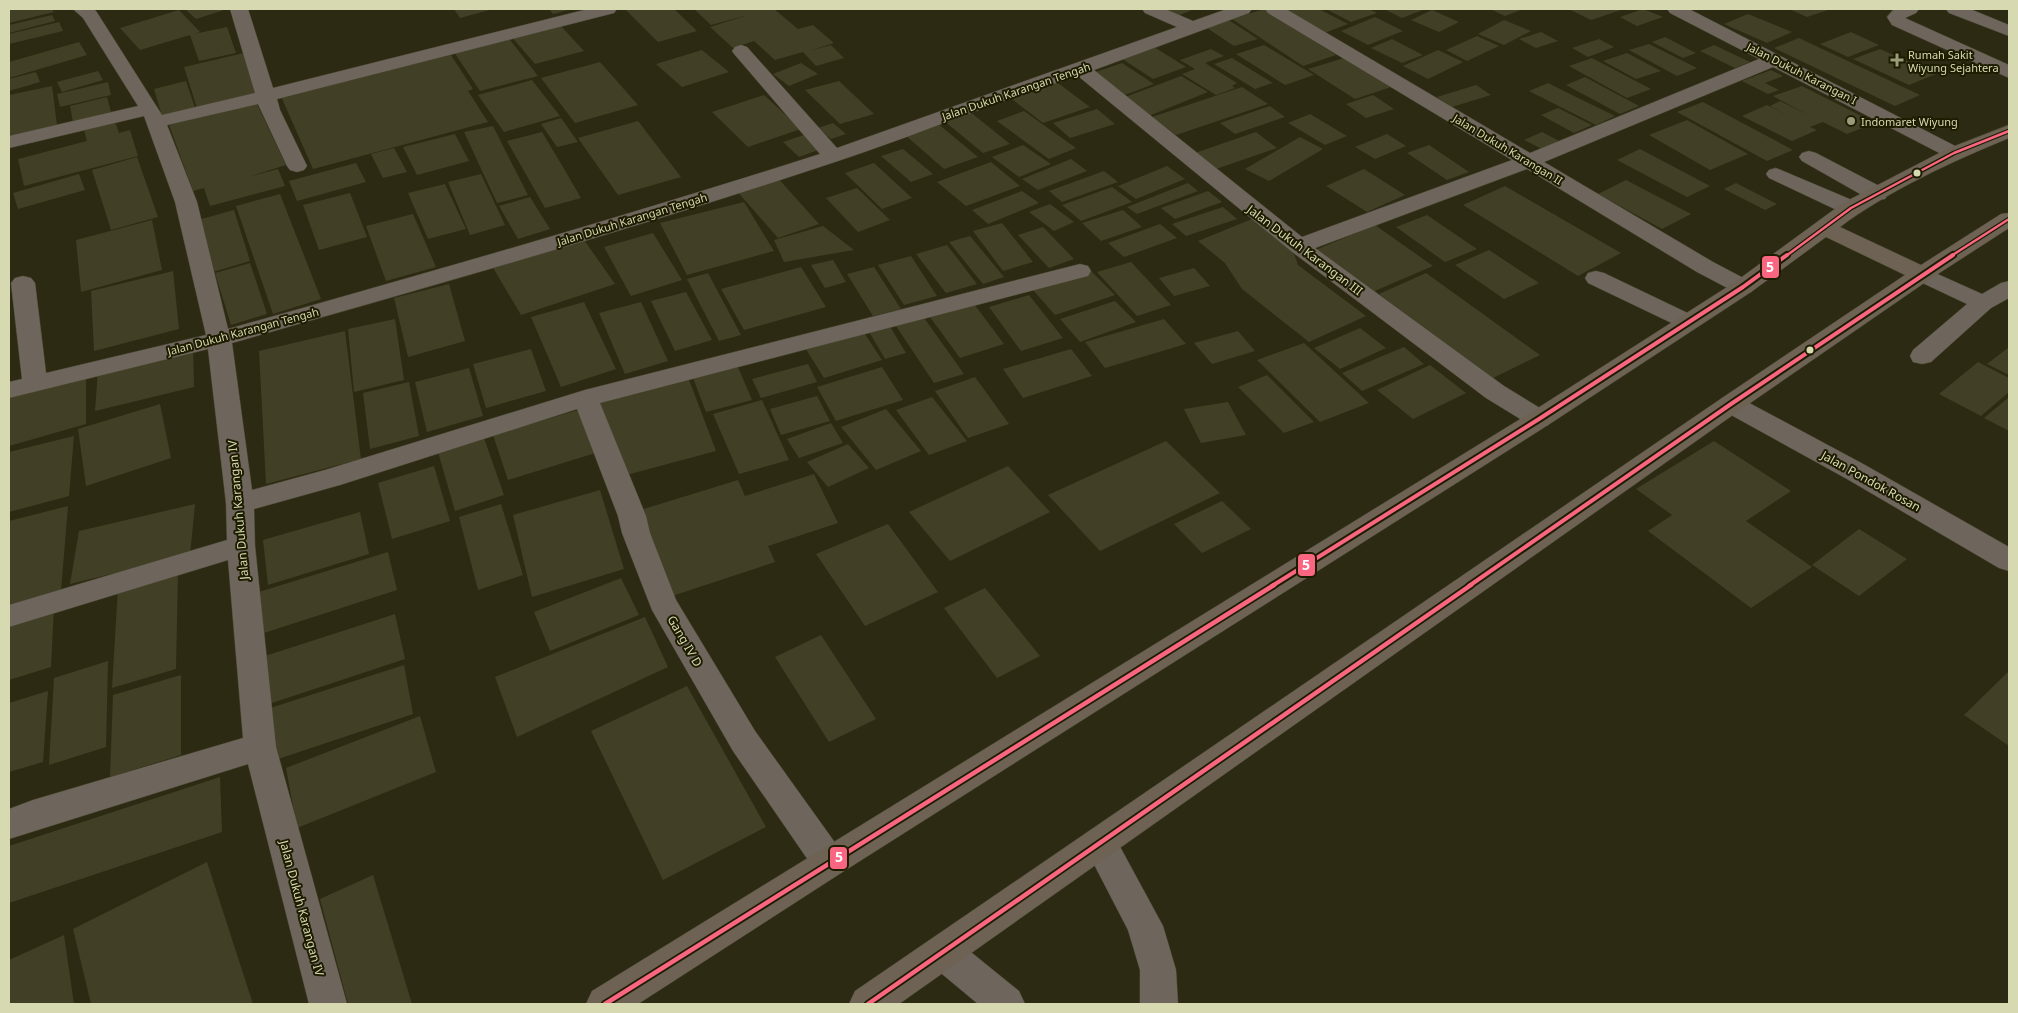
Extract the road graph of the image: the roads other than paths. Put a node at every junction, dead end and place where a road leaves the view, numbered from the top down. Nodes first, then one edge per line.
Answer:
1 (82, 9) edge
2 (239, 9) edge
3 (608, 9) edge
4 (1150, 9) edge
5 (1243, 9) edge
6 (1274, 9) edge
7 (1676, 9) edge
8 (1910, 9) edge
9 (1955, 9) edge
10 (1192, 27) junction
11 (2009, 31) edge
12 (741, 51) dead end
13 (1774, 59) junction
14 (1081, 69) junction
15 (2009, 72) edge
16 (266, 96) junction
17 (153, 116) junction
18 (2009, 131) edge
19 (9, 142) edge
20 (1954, 153) junction
21 (833, 156) junction
22 (1809, 157) dead end
23 (1529, 161) junction
24 (297, 166) dead end
25 (1776, 174) dead end
26 (1877, 194) junction
27 (1851, 208) junction
28 (2009, 219) edge
29 (1823, 227) junction
30 (1299, 246) junction
31 (1080, 271) dead end
32 (1922, 274) junction
33 (1596, 278) dead end
34 (24, 283) dead end
35 (1743, 287) junction
36 (2009, 288) edge
37 (1983, 303) junction
38 (1688, 322) junction
39 (219, 339) junction
40 (1922, 356) dead end
41 (35, 382) junction
42 (9, 390) edge
43 (585, 398) junction
44 (1731, 404) junction
45 (1539, 419) junction
46 (240, 503) junction
47 (241, 546) junction
48 (2009, 560) edge
49 (9, 616) edge
50 (260, 747) junction
51 (9, 824) edge
52 (1100, 843) junction
53 (829, 862) junction
54 (942, 952) junction
55 (328, 1004) edge
56 (605, 1004) edge
57 (868, 1004) edge
58 (1006, 1004) edge
59 (1158, 1004) edge

1 - 17 street, Jalan Dukuh Karangan IV
2 - 16 street
3 - 16 street
4 - 10 street
5 - 10 street, Jalan Dukuh Karangan Tengah
6 - 23 street, Jalan Dukuh Karangan II
7 - 13 street, Jalan Dukuh Karangan I
8 - 15 street
9 - 11 street
10 - 14 street, Jalan Dukuh Karangan Tengah
12 - 21 street
13 - 20 street, Jalan Dukuh Karangan I
13 - 23 street
14 - 21 street, Jalan Dukuh Karangan Tengah
14 - 30 street, Jalan Dukuh Karangan III
16 - 17 street
16 - 24 street
17 - 19 street
17 - 39 street, Jalan Dukuh Karangan IV
18 - 20 main road
20 - 26 main road
21 - 39 street, Jalan Dukuh Karangan Tengah
22 - 26 street
23 - 30 street
23 - 35 street, Jalan Dukuh Karangan II
25 - 27 street
26 - 27 main road
27 - 29 main road
28 - 32 main road
29 - 32 main road
29 - 35 main road
30 - 45 street, Jalan Dukuh Karangan III
31 - 43 street
32 - 37 street
32 - 44 main road
33 - 38 street
34 - 41 street
35 - 38 main road
36 - 37 street
37 - 40 street
38 - 45 main road
39 - 41 street, Jalan Dukuh Karangan Tengah
39 - 46 street, Jalan Dukuh Karangan IV
41 - 42 street, Jalan Dukuh Karangan Tengah
43 - 46 street
43 - 53 street, Gang IV D
44 - 48 street, Jalan Pondok Rosan
44 - 52 main road
45 - 53 main road
46 - 47 street, Jalan Dukuh Karangan IV
47 - 49 street
47 - 50 street, Jalan Dukuh Karangan IV
50 - 51 street
50 - 55 street, Jalan Dukuh Karangan IV
52 - 54 main road
52 - 59 street
53 - 56 main road
54 - 57 main road
54 - 58 street

